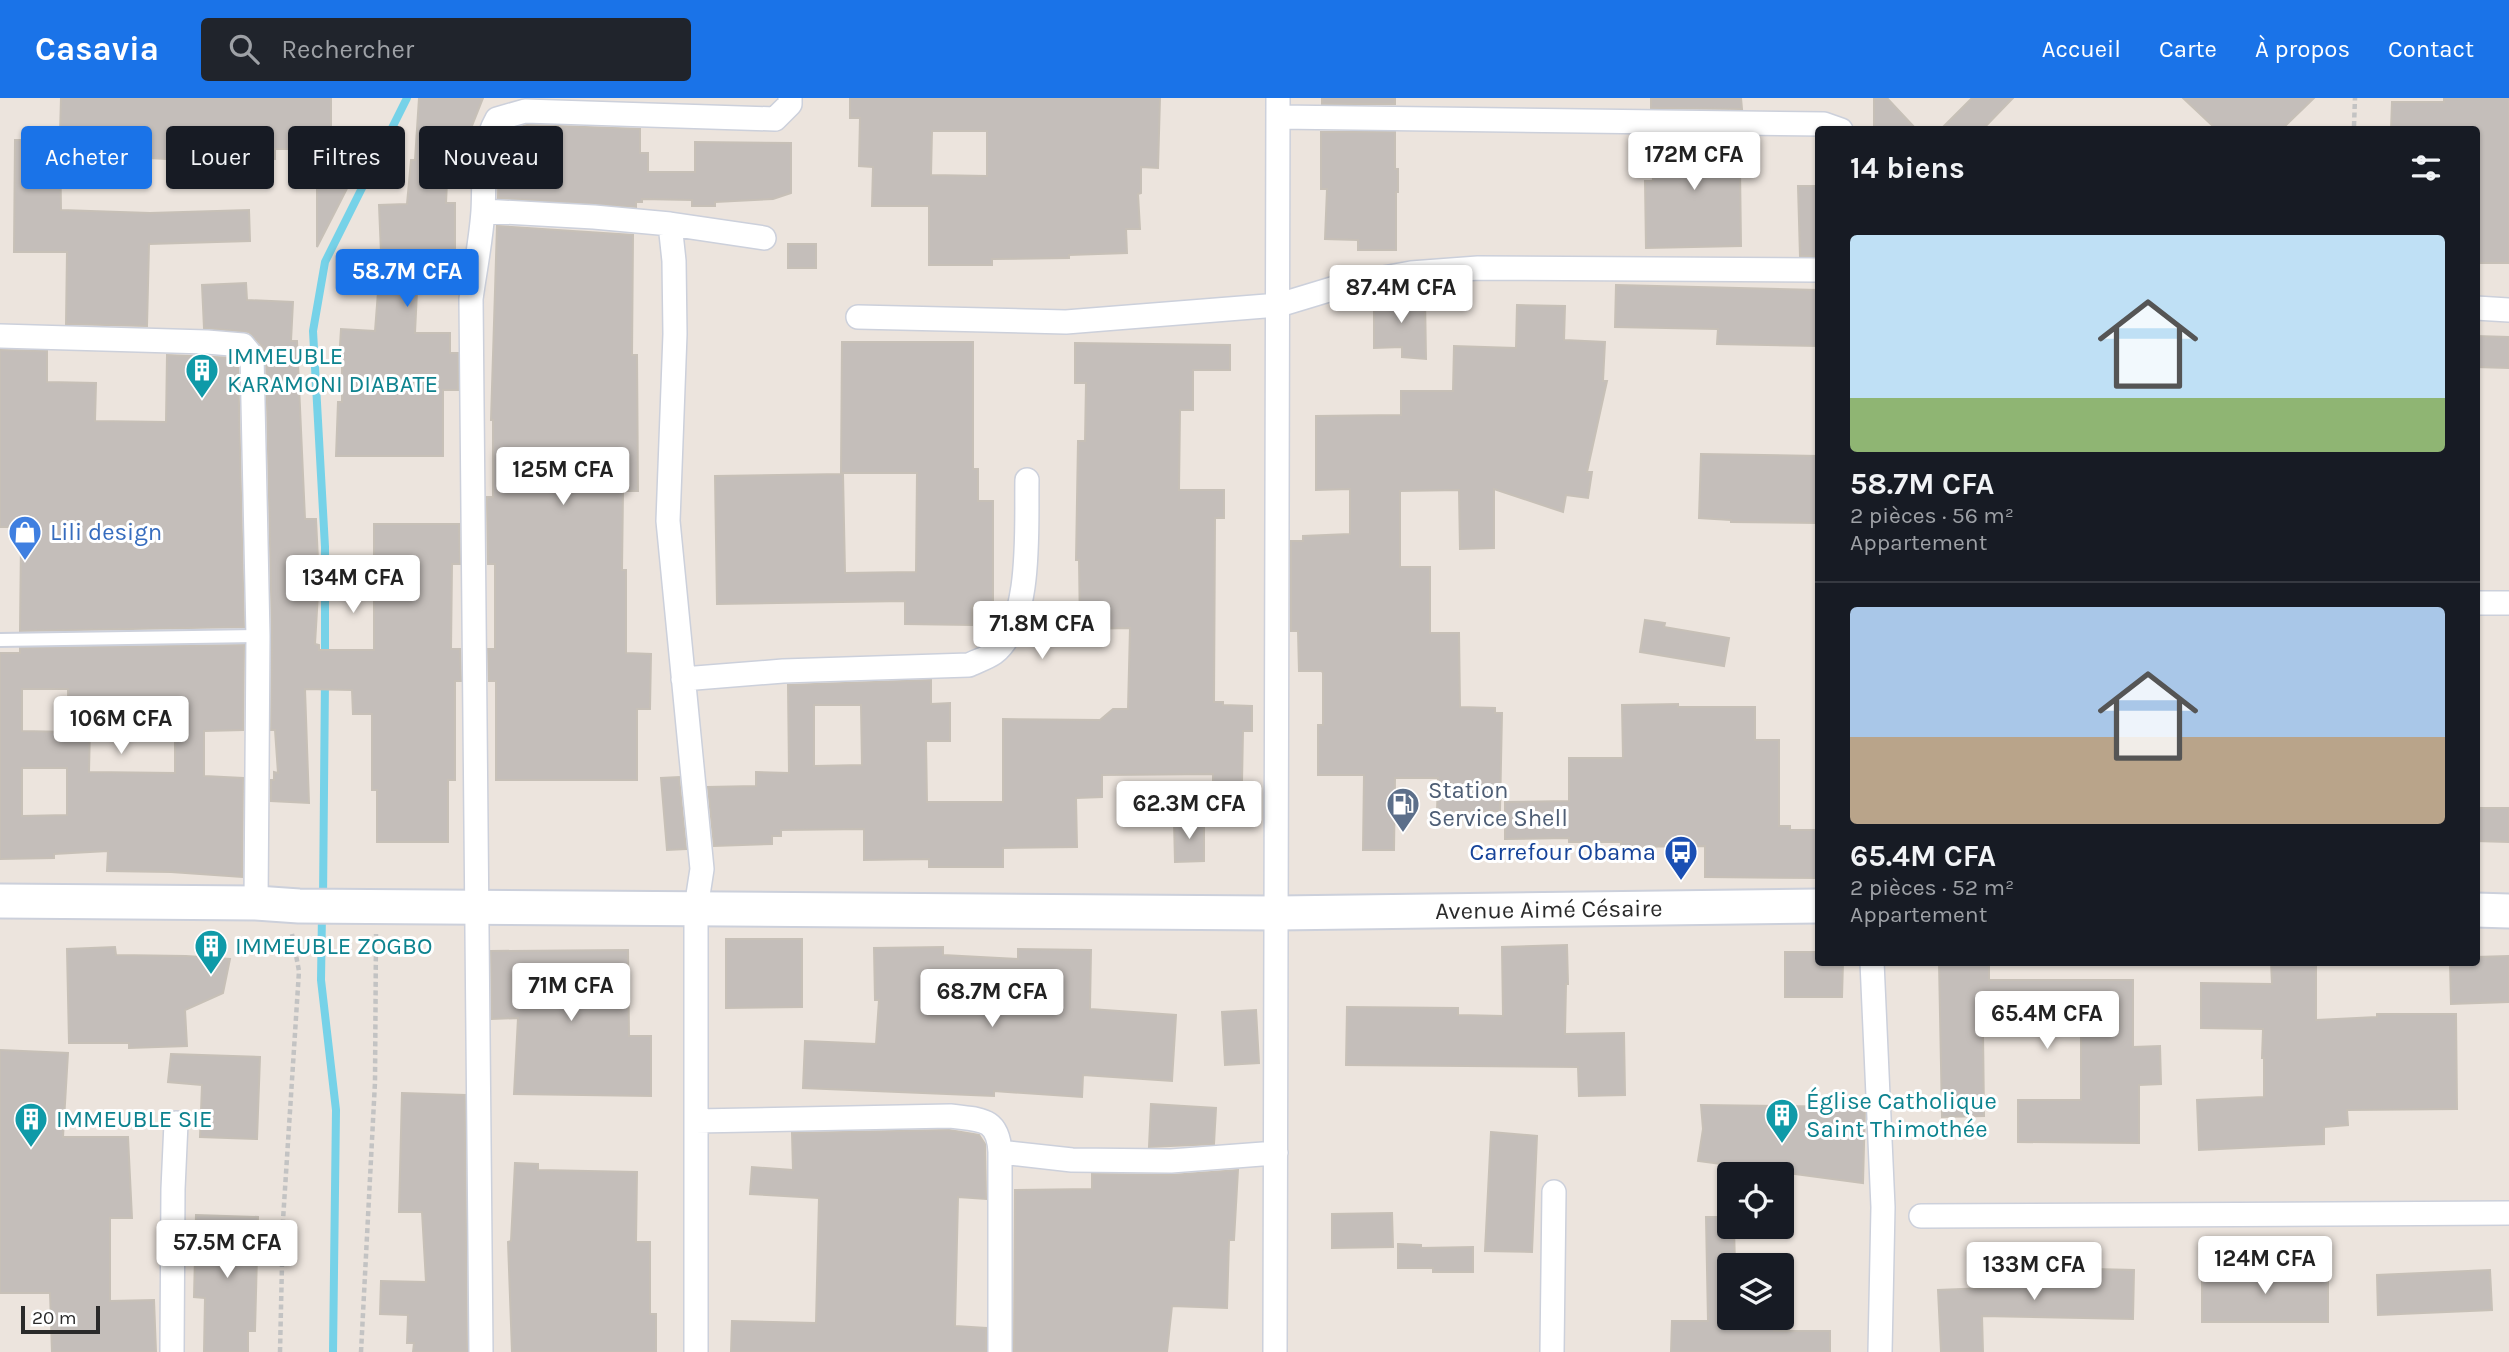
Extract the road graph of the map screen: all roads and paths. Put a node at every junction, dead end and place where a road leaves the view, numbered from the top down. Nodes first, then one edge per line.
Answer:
1 (790, 98) edge
2 (2354, 98) edge
3 (1278, 107) edge
4 (1830, 126) edge
5 (2354, 126) edge
6 (483, 211) junction
7 (670, 224) junction
8 (764, 238) dead end
9 (1815, 270) edge
10 (1279, 305) junction
11 (2480, 308) edge
12 (2509, 310) edge
13 (858, 317) dead end
14 (0, 336) edge
15 (1027, 480) dead end
16 (2480, 603) edge
17 (2509, 603) edge
18 (258, 636) junction
19 (0, 640) edge
20 (683, 679) junction
21 (0, 901) edge
22 (280, 904) junction
23 (364, 905) junction
24 (478, 906) junction
25 (1815, 906) edge
26 (696, 908) junction
27 (2480, 911) edge
28 (2509, 911) edge
29 (1278, 913) junction
30 (1872, 966) edge
31 (696, 1121) junction
32 (176, 1123) dead end
33 (1000, 1152) junction
34 (1276, 1153) junction
35 (1553, 1192) dead end
36 (2509, 1213) edge
37 (1921, 1216) dead end
38 (172, 1352) edge
39 (280, 1352) edge
40 (361, 1352) edge
41 (481, 1352) edge
42 (696, 1352) edge
43 (1000, 1352) edge
44 (1275, 1352) edge
45 (1552, 1352) edge
46 (1880, 1352) edge

1 - 6 street
2 - 5 path
3 - 4 street
3 - 10 street
6 - 7 street
6 - 24 street
7 - 8 street
7 - 20 street
9 - 10 street
10 - 13 street
10 - 29 street
11 - 12 street
14 - 18 street
15 - 20 street
16 - 17 street
18 - 19 lane
18 - 22 street
20 - 26 street
21 - 22 street, Avenue Aimé Césaire
22 - 23 street, Avenue Aimé Césaire
22 - 39 path
23 - 24 street, Avenue Aimé Césaire
23 - 40 path
24 - 26 street, Avenue Aimé Césaire
24 - 41 street
25 - 29 street, Avenue Aimé Césaire
26 - 29 street, Avenue Aimé Césaire
26 - 31 street
27 - 28 street
29 - 34 street
30 - 46 street
31 - 33 street
31 - 42 street
32 - 38 street
33 - 34 street
33 - 43 street
34 - 44 street
35 - 45 street
36 - 37 street

